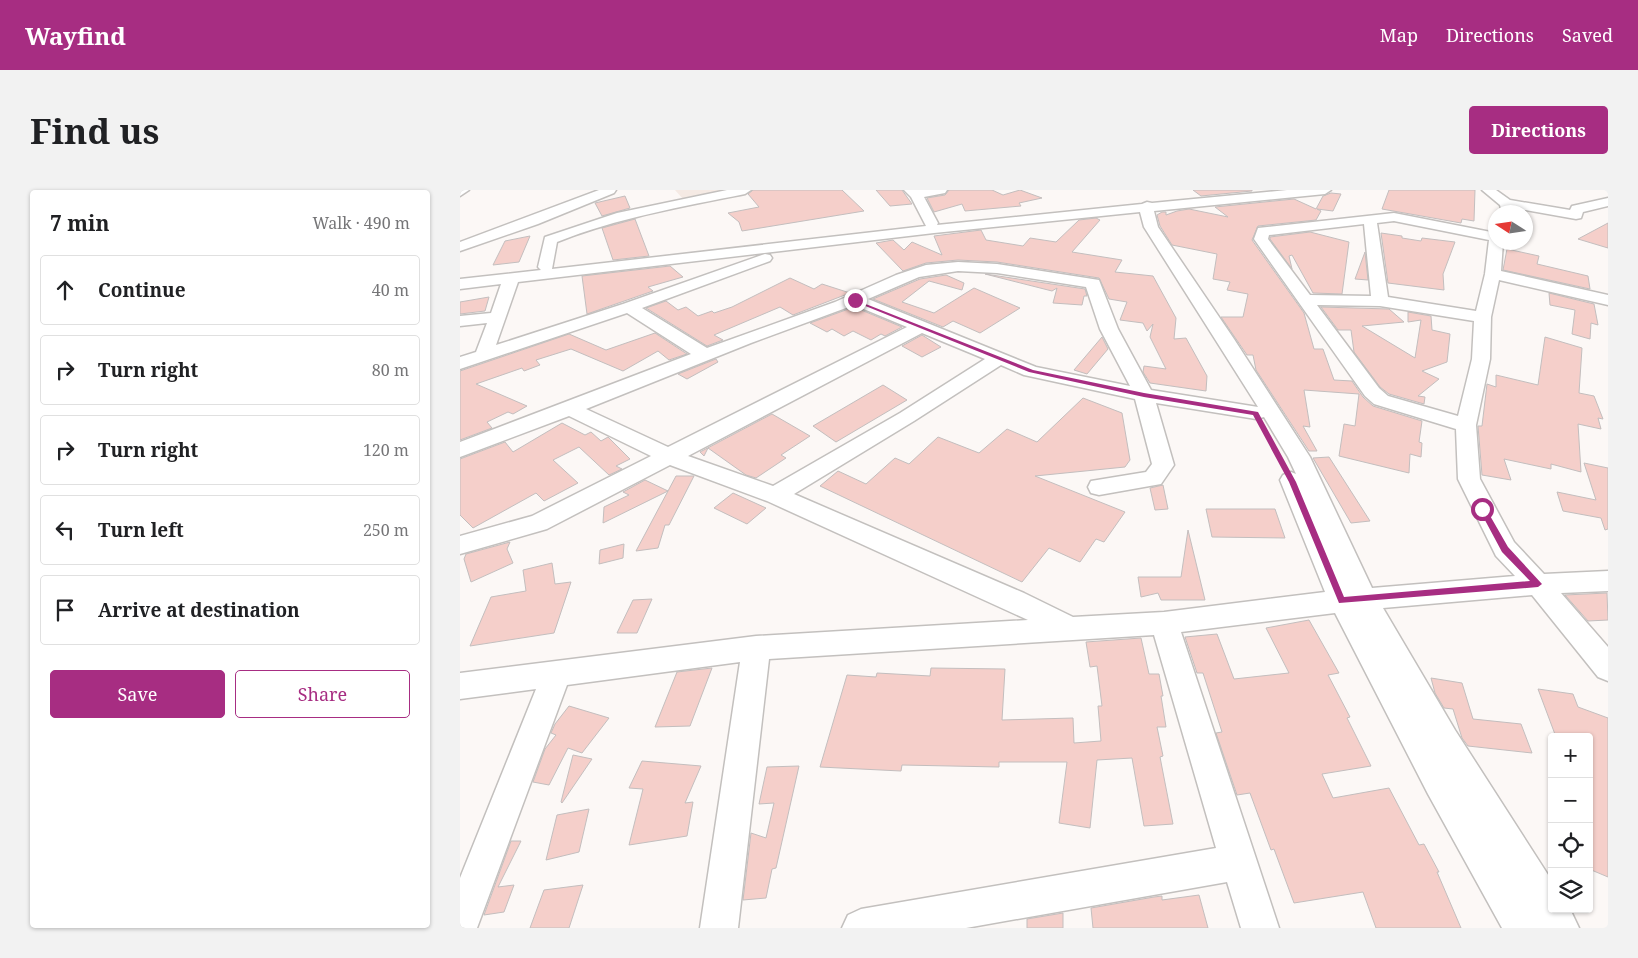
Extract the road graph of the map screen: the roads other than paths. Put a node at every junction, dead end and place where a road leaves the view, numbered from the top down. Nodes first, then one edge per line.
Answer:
1 (610, 190) edge
2 (745, 190) edge
3 (941, 190) edge
4 (1273, 190) edge
5 (1325, 190) edge
6 (1488, 190) edge
7 (913, 193) edge
8 (1608, 202) edge
9 (1504, 205) edge
10 (1136, 208) junction
11 (1533, 211) edge
12 (503, 217) dead end
13 (1370, 219) junction
14 (930, 223) junction
15 (1488, 234) edge
16 (460, 236) edge
17 (800, 242) junction
18 (460, 247) edge
19 (1495, 250) edge
20 (546, 267) junction
21 (1493, 274) junction
22 (460, 278) edge
23 (511, 279) junction
24 (460, 284) edge
25 (855, 300) junction
26 (1305, 300) junction
27 (1608, 300) edge
28 (1380, 301) junction
29 (629, 307) junction
30 (496, 316) junction
31 (1483, 317) junction
32 (460, 321) edge
33 (920, 327) junction
34 (704, 354) junction
35 (484, 355) junction
36 (998, 358) junction
37 (460, 363) edge
38 (1144, 395) junction
39 (571, 409) junction
40 (1256, 413) junction
41 (1466, 425) junction
42 (460, 450) edge
43 (670, 457) junction
44 (1098, 487) dead end
45 (775, 495) junction
46 (460, 545) edge
47 (1608, 581) edge
48 (1538, 584) junction
49 (1353, 600) junction
50 (1164, 624) junction
51 (1069, 628) junction
52 (756, 648) junction
53 (1608, 668) edge
54 (557, 672) junction
55 (460, 686) edge
56 (1238, 862) junction
57 (460, 924) edge
58 (719, 928) edge
59 (861, 928) edge
60 (1260, 928) edge
61 (1523, 928) edge
62 (1560, 928) edge

1 - 18 street
2 - 20 street
3 - 7 street
4 - 10 street
5 - 10 street
6 - 9 street
7 - 14 street
8 - 11 street
10 - 14 street
10 - 17 street
10 - 40 street
10 - 49 street
12 - 16 street
13 - 15 street
13 - 26 street
13 - 28 street
14 - 17 street
17 - 20 street
17 - 23 street
17 - 29 street
19 - 21 street
20 - 22 street
21 - 27 street
21 - 31 street
23 - 24 street
23 - 30 street
25 - 33 street
25 - 34 street
25 - 38 street
26 - 28 street
26 - 41 street
28 - 31 street
29 - 34 street
29 - 35 street
30 - 32 street
30 - 35 street
31 - 41 street
33 - 36 street
33 - 43 street
34 - 39 street
35 - 37 street
36 - 38 street
36 - 45 street
38 - 40 street
38 - 44 street
39 - 42 street
39 - 43 street
40 - 49 street
41 - 48 street
43 - 45 street
43 - 46 street
45 - 51 street
47 - 48 street
48 - 49 street
48 - 53 street
49 - 50 street
49 - 61 street
49 - 62 street
50 - 51 street
50 - 56 street
51 - 52 street
52 - 54 street
52 - 58 street
54 - 55 street
54 - 57 street
56 - 59 street
56 - 60 street

